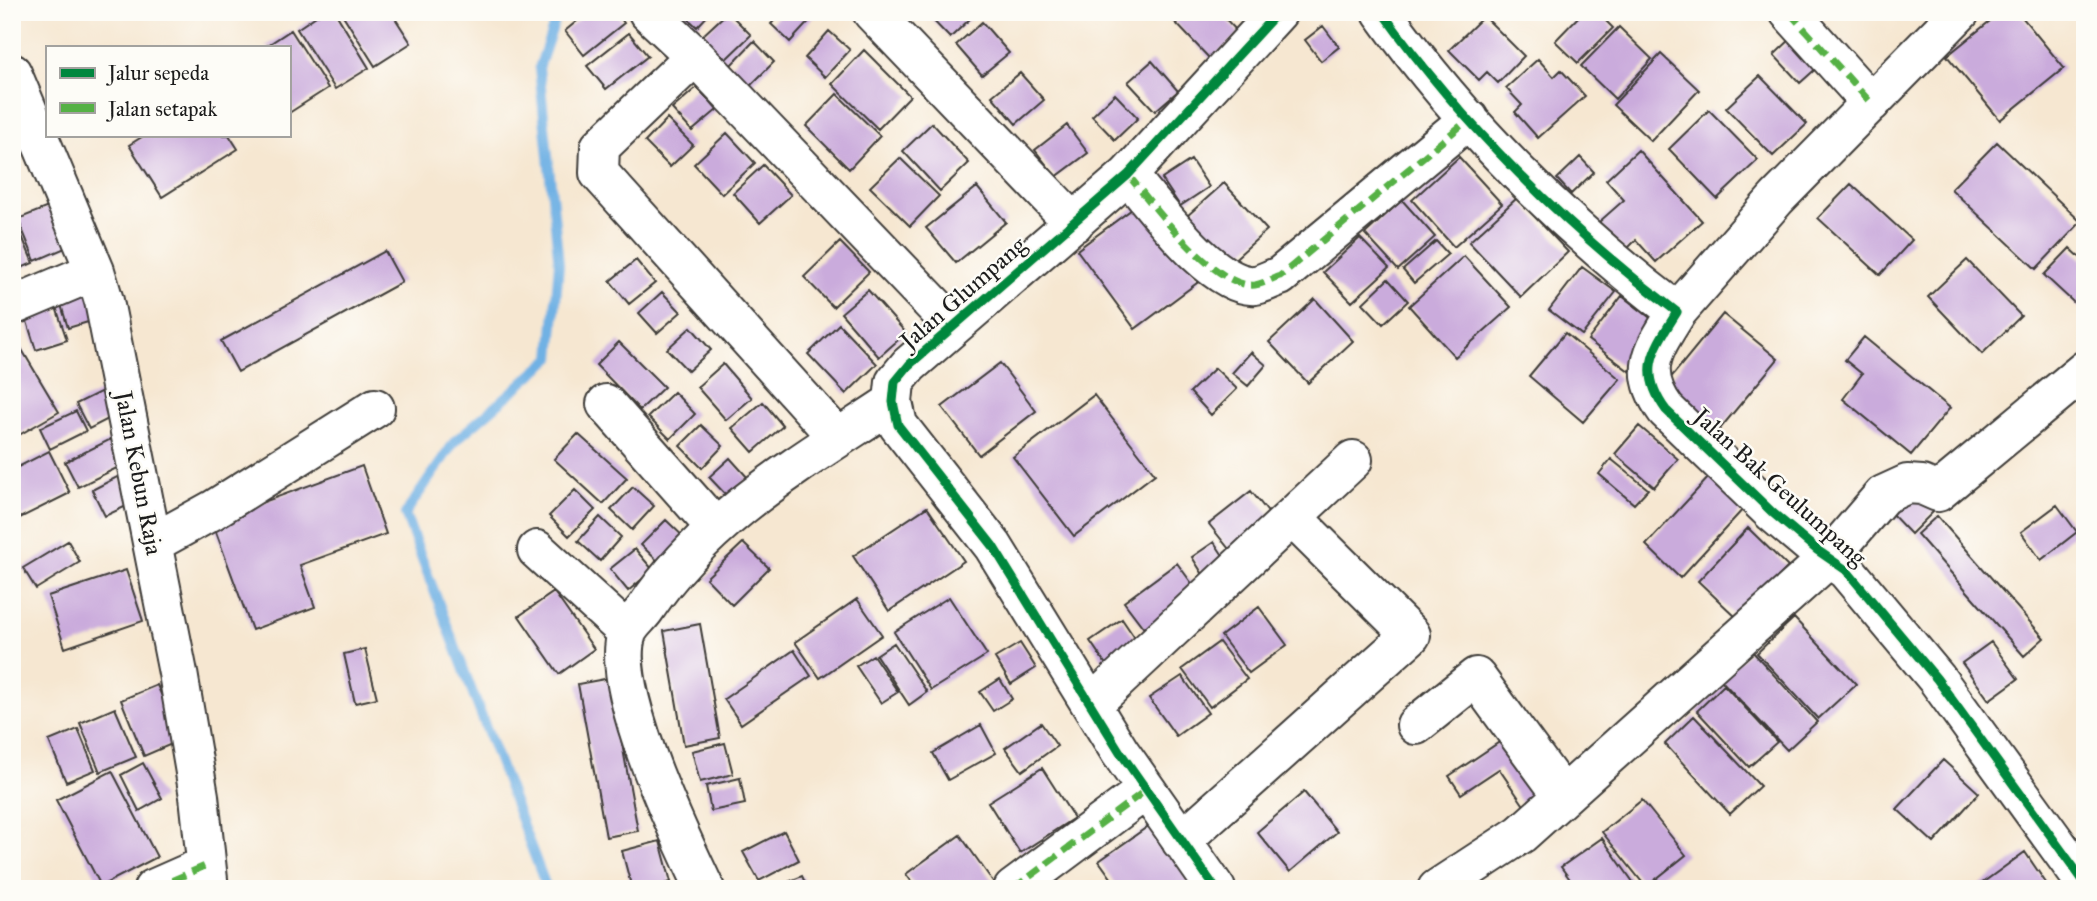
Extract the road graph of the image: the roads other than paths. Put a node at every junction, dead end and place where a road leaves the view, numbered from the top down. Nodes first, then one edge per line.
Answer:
1 (648, 12) edge
2 (872, 12) edge
3 (1278, 12) edge
4 (1382, 12) edge
5 (1789, 12) edge
6 (1960, 12) edge
7 (695, 57) junction
8 (12, 74) edge
9 (1871, 103) junction
10 (1469, 119) junction
11 (1128, 175) junction
12 (1074, 223) junction
13 (95, 271) junction
14 (12, 306) edge
15 (1676, 312) junction
16 (953, 325) junction
17 (2085, 370) edge
18 (893, 402) junction
19 (607, 404) dead end
20 (375, 408) dead end
21 (838, 438) junction
22 (1353, 460) dead end
23 (1292, 517) junction
24 (715, 527) junction
25 (153, 543) junction
26 (537, 550) dead end
27 (1830, 557) junction
28 (627, 632) junction
29 (1091, 705) junction
30 (1416, 724) dead end
31 (1146, 790) junction
32 (1563, 796) junction
33 (1181, 841) junction
34 (207, 877) edge
35 (2085, 883) edge
36 (153, 889) edge
37 (705, 889) edge
38 (1013, 889) edge
39 (1216, 889) edge
40 (1437, 889) edge

1 - 7 street
2 - 12 street
3 - 11 street, Jalan Glumpang
4 - 10 street
5 - 9 street
6 - 9 street, Jalan Bak Geulumpang
7 - 16 street
7 - 21 street
8 - 13 street, Jalan Kebun Raja
9 - 15 street, Jalan Bak Geulumpang
10 - 11 street
10 - 15 street
11 - 12 street, Jalan Glumpang
12 - 16 street, Jalan Glumpang
13 - 14 street
13 - 25 street, Jalan Kebun Raja
15 - 27 street, Jalan Bak Geulumpang
16 - 18 street, Jalan Glumpang
17 - 27 street
18 - 21 street
18 - 29 street
19 - 24 street
20 - 25 street
21 - 24 street
22 - 23 street
23 - 29 street
23 - 33 street
24 - 28 street
25 - 34 street, Jalan Kebun Raja
26 - 28 street
27 - 32 street
27 - 35 street, Jalan Bak Geulumpang
28 - 37 street
29 - 31 street
30 - 32 street
31 - 33 street
31 - 38 street
32 - 40 street
33 - 39 street
34 - 36 street

